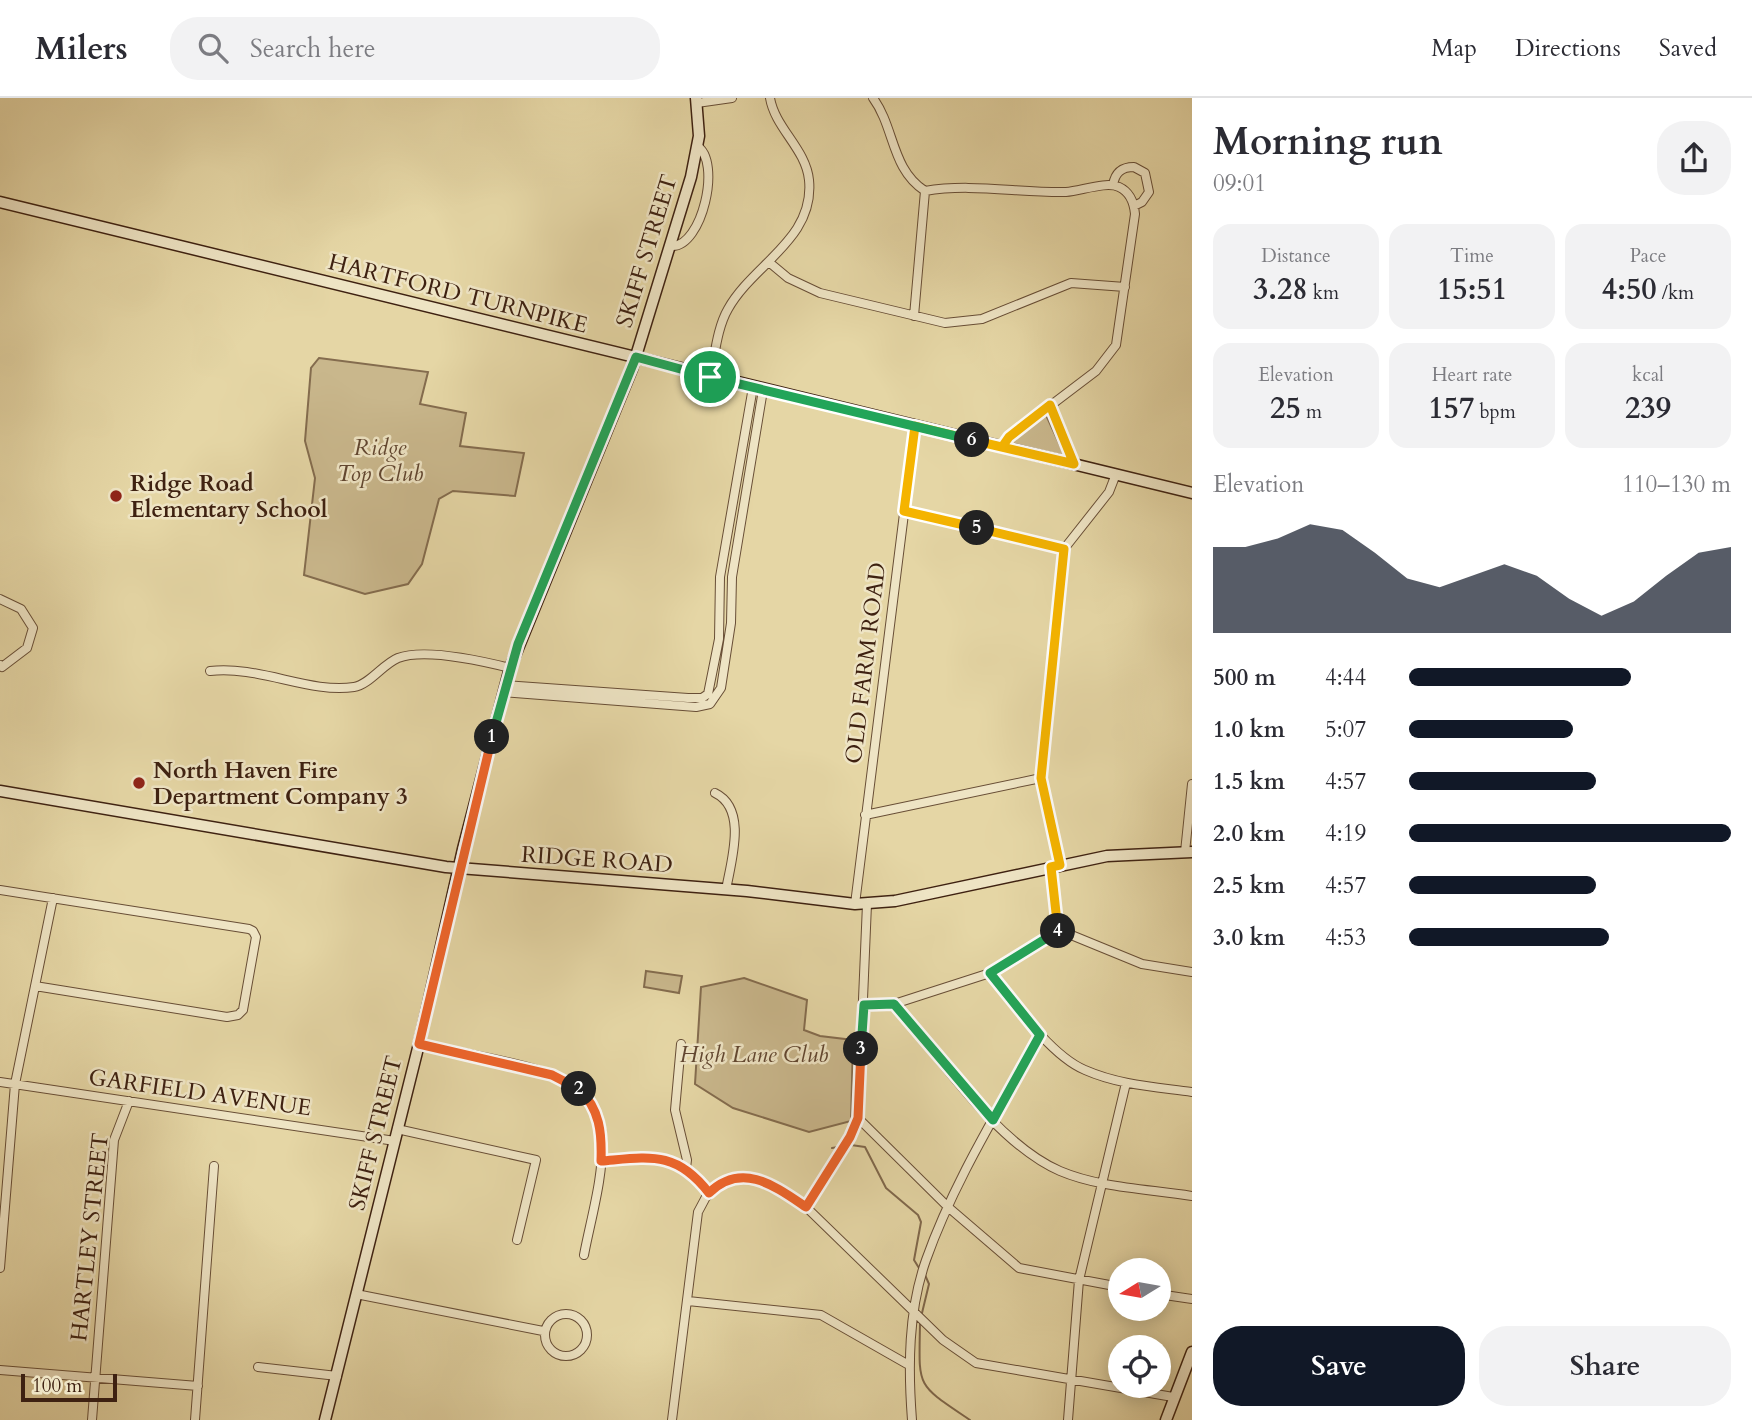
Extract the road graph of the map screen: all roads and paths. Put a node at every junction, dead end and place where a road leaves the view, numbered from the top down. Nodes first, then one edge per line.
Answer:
1 (732, 98) edge
2 (770, 98) edge
3 (873, 98) edge
4 (697, 101) edge
5 (697, 146) junction
6 (1112, 185) junction
7 (925, 191) junction
8 (0, 202) edge
9 (1134, 206) junction
10 (672, 246) junction
11 (769, 263) junction
12 (1125, 286) junction
13 (914, 316) junction
14 (636, 357) junction
15 (710, 377) junction
16 (758, 388) junction
17 (1050, 405) junction
18 (915, 426) junction
19 (1002, 447) junction
20 (1074, 464) junction
21 (1116, 474) junction
22 (1192, 492) edge
23 (904, 511) junction
24 (725, 548) junction
25 (737, 549) junction
26 (1064, 549) junction
27 (719, 587) junction
28 (730, 589) junction
29 (0, 599) edge
30 (1, 667) edge
31 (510, 668) junction
32 (211, 671) dead end
33 (504, 688) junction
34 (711, 697) junction
35 (1041, 778) junction
36 (1192, 784) edge
37 (0, 791) edge
38 (715, 793) dead end
39 (865, 815) junction
40 (1188, 852) edge
41 (1055, 866) junction
42 (458, 869) junction
43 (0, 890) edge
44 (726, 890) junction
45 (53, 898) junction
46 (855, 904) junction
47 (867, 904) junction
48 (1059, 930) junction
49 (1192, 972) edge
50 (990, 973) junction
51 (35, 986) junction
52 (894, 1004) junction
53 (864, 1005) junction
54 (1040, 1035) junction
55 (419, 1044) junction
56 (681, 1044) dead end
57 (0, 1082) edge
58 (1126, 1083) junction
59 (15, 1084) junction
60 (1192, 1092) edge
61 (129, 1101) junction
62 (858, 1118) junction
63 (993, 1120) junction
64 (396, 1135) junction
65 (601, 1161) junction
66 (214, 1166) dead end
67 (686, 1168) junction
68 (1102, 1182) junction
69 (709, 1193) junction
70 (1192, 1196) edge
71 (806, 1207) junction
72 (948, 1207) junction
73 (517, 1240) dead end
74 (584, 1255) dead end
75 (0, 1268) edge
76 (1079, 1280) junction
77 (1108, 1285) edge
78 (356, 1294) junction
79 (1171, 1296) edge
80 (1192, 1299) edge
81 (688, 1301) junction
82 (915, 1314) junction
83 (543, 1331) junction
84 (1192, 1352) edge
85 (907, 1364) junction
86 (258, 1367) dead end
87 (0, 1370) edge
88 (337, 1376) junction
89 (95, 1378) junction
90 (1072, 1380) junction
91 (198, 1386) junction
92 (1173, 1397) junction
93 (92, 1420) edge
94 (195, 1420) edge
95 (325, 1420) edge
96 (672, 1420) edge
97 (912, 1420) edge
98 (1068, 1420) edge
99 (1166, 1420) edge

1 - 4 street
2 - 11 street
3 - 7 street
4 - 5 main road, SKIFF STREET
5 - 10 main road, SKIFF STREET
5 - 10 street
6 - 7 street
6 - 9 street
6 - 9 street
7 - 13 street
8 - 14 main road, HARTFORD TURNPIKE
9 - 12 street
10 - 14 main road, SKIFF STREET
11 - 13 street
11 - 15 street
12 - 13 street
12 - 17 street
14 - 15 main road, HARTFORD TURNPIKE
14 - 31 main road, SKIFF STREET
15 - 16 main road, HARTFORD TURNPIKE
16 - 18 main road, HARTFORD TURNPIKE
16 - 24 street
16 - 25 street
17 - 19 street
17 - 20 street
18 - 19 main road, HARTFORD TURNPIKE
18 - 23 street, OLD FARM ROAD
19 - 20 main road, HARTFORD TURNPIKE
20 - 21 main road, HARTFORD TURNPIKE
21 - 22 main road, HARTFORD TURNPIKE
21 - 26 street
23 - 26 street
23 - 39 street, OLD FARM ROAD
24 - 25 street
24 - 27 street
25 - 28 street
26 - 35 street
27 - 28 street
27 - 34 street
28 - 34 street
29 - 30 street
31 - 32 street
31 - 33 main road, SKIFF STREET
33 - 34 street
33 - 42 main road, SKIFF STREET
35 - 39 street
35 - 41 street
36 - 40 street
37 - 42 main road, RIDGE ROAD
38 - 44 street
39 - 46 street, OLD FARM ROAD
40 - 41 main road, RIDGE ROAD
41 - 47 main road, RIDGE ROAD
41 - 48 street
42 - 44 main road, RIDGE ROAD
42 - 55 main road, SKIFF STREET
43 - 45 street
44 - 46 main road, RIDGE ROAD
45 - 51 street
45 - 51 street
46 - 47 main road, RIDGE ROAD
47 - 53 street
48 - 49 street
48 - 50 street
50 - 52 street
50 - 54 street
51 - 59 street
52 - 53 street
52 - 63 street
53 - 62 street
54 - 58 street
54 - 63 street
55 - 64 main road, SKIFF STREET
55 - 65 street
56 - 67 street
57 - 59 street, GARFIELD AVENUE
58 - 60 street
58 - 68 street
59 - 61 street, GARFIELD AVENUE
59 - 75 street
61 - 64 street, GARFIELD AVENUE
61 - 89 street, HARTLEY STREET
62 - 71 street
62 - 72 street
63 - 68 street
63 - 72 street
64 - 73 street, GARFIELD AVENUE
64 - 78 main road, SKIFF STREET
65 - 67 street
65 - 74 street
66 - 91 street
67 - 69 street
68 - 70 street
68 - 76 street
69 - 71 street
69 - 81 street
71 - 82 street
72 - 76 street
72 - 82 street
76 - 77 street
76 - 90 street
78 - 83 street
78 - 88 main road, SKIFF STREET
79 - 80 street
81 - 85 street
81 - 96 street
82 - 85 street
82 - 90 street
83 - 83 street
84 - 92 main road
85 - 97 street
86 - 88 street
87 - 89 street
88 - 95 main road, SKIFF STREET
89 - 91 street
89 - 93 street, HARTLEY STREET
90 - 92 street
90 - 98 street
91 - 94 street
92 - 99 main road

